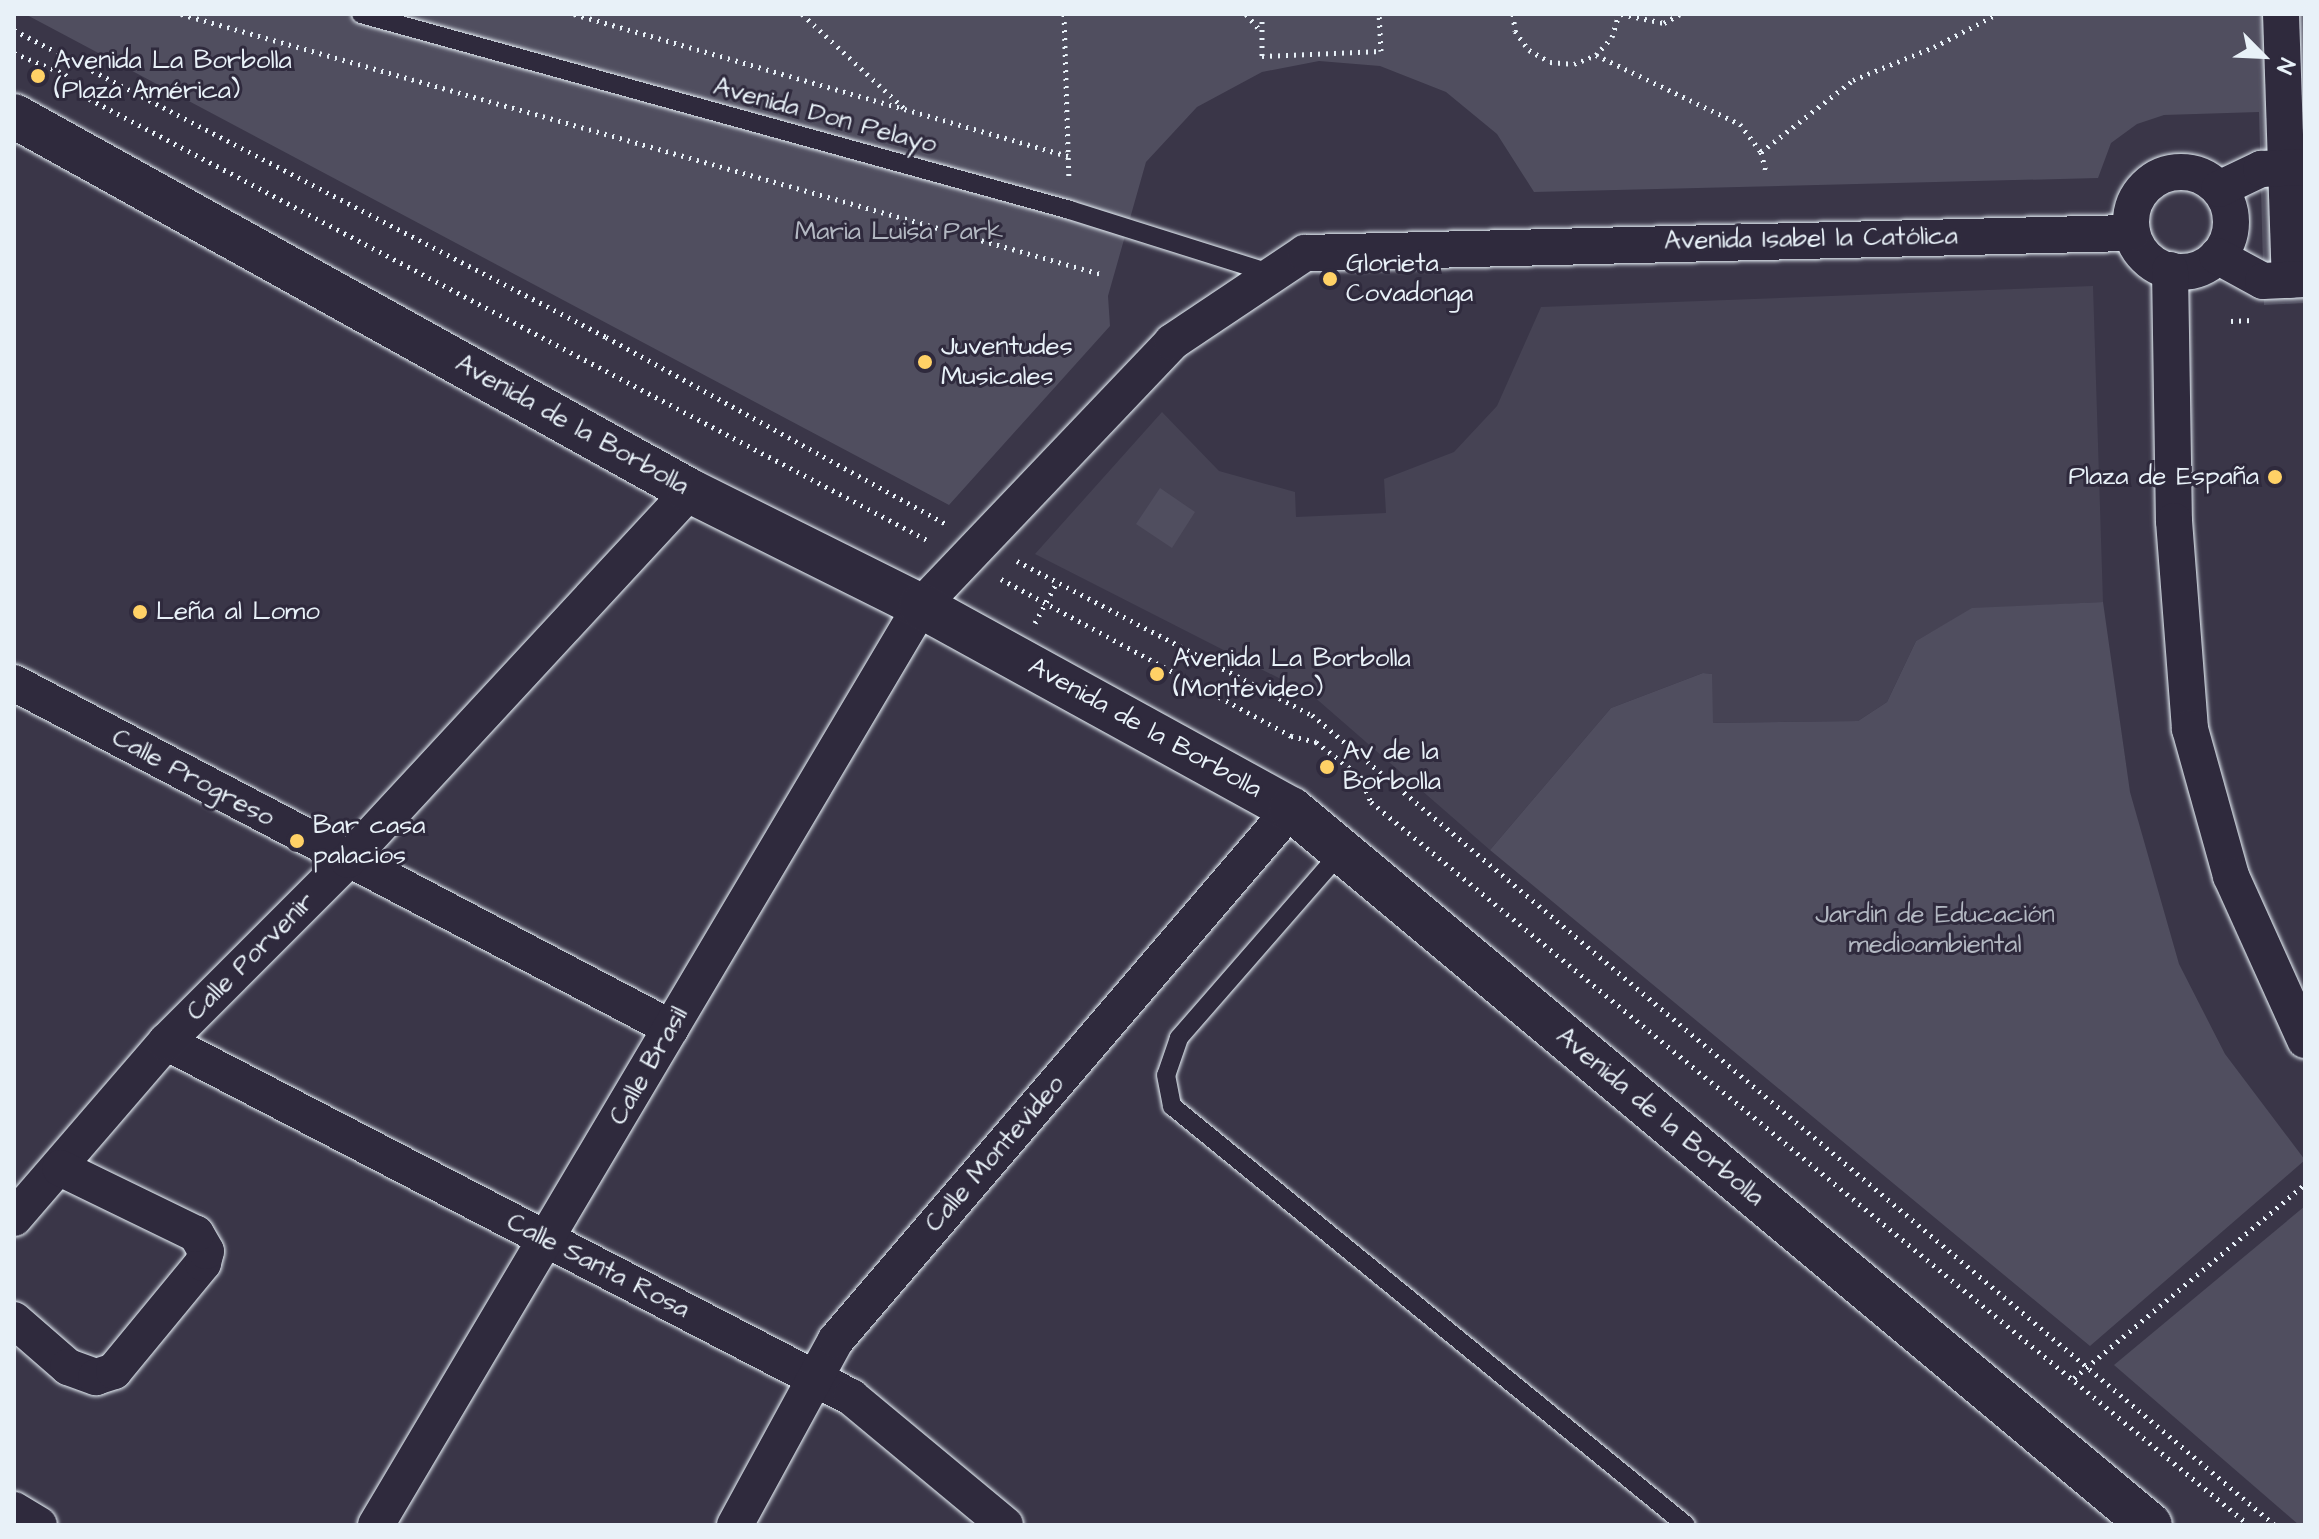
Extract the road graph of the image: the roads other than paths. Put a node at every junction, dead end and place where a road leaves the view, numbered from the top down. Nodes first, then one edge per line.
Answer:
1 (361, 14) edge
2 (2281, 14) edge
3 (14, 116) edge
4 (2296, 168) edge
5 (2219, 189) junction
6 (2132, 233) junction
7 (2217, 256) junction
8 (2170, 270) junction
9 (1273, 274) junction
10 (2297, 280) edge
11 (690, 491) junction
12 (921, 606) junction
13 (14, 683) edge
14 (1291, 809) junction
15 (1341, 852) junction
16 (348, 860) junction
17 (671, 1028) junction
18 (2305, 1040) edge
19 (166, 1042) junction
20 (60, 1168) junction
21 (17, 1208) edge
22 (547, 1240) junction
23 (14, 1320) edge
24 (817, 1378) junction
25 (14, 1510) edge
26 (39, 1525) edge
27 (376, 1525) edge
28 (735, 1525) edge
29 (1005, 1525) edge
30 (1686, 1525) edge
31 (2150, 1525) edge

1 - 9 lane, Avenida Don Pelayo
2 - 4 street
3 - 11 main road, Avenida de la Borbolla
4 - 5 street
4 - 10 street
5 - 6 street
5 - 7 street
6 - 8 street
6 - 9 street, Avenida Isabel la Católica
7 - 8 street
7 - 10 street
8 - 18 street
9 - 12 street, Calle Brasil
11 - 12 main road, Avenida de la Borbolla
11 - 16 street, Calle Porvenir
12 - 14 main road, Avenida de la Borbolla
12 - 17 street, Calle Brasil
13 - 16 street, Calle Progreso
14 - 15 main road, Avenida de la Borbolla
14 - 24 street, Calle Montevideo
15 - 30 lane
15 - 31 main road, Avenida de la Borbolla
16 - 17 street, Calle Progreso
16 - 19 street, Calle Porvenir
17 - 22 street, Calle Brasil
19 - 20 street, Calle Porvenir
19 - 22 street, Calle Santa Rosa
20 - 21 street, Calle Porvenir
20 - 23 street
22 - 24 street, Calle Santa Rosa
22 - 27 street, Calle Brasil
24 - 28 street, Calle Montevideo
24 - 29 street, Calle Santa Rosa
25 - 26 street

